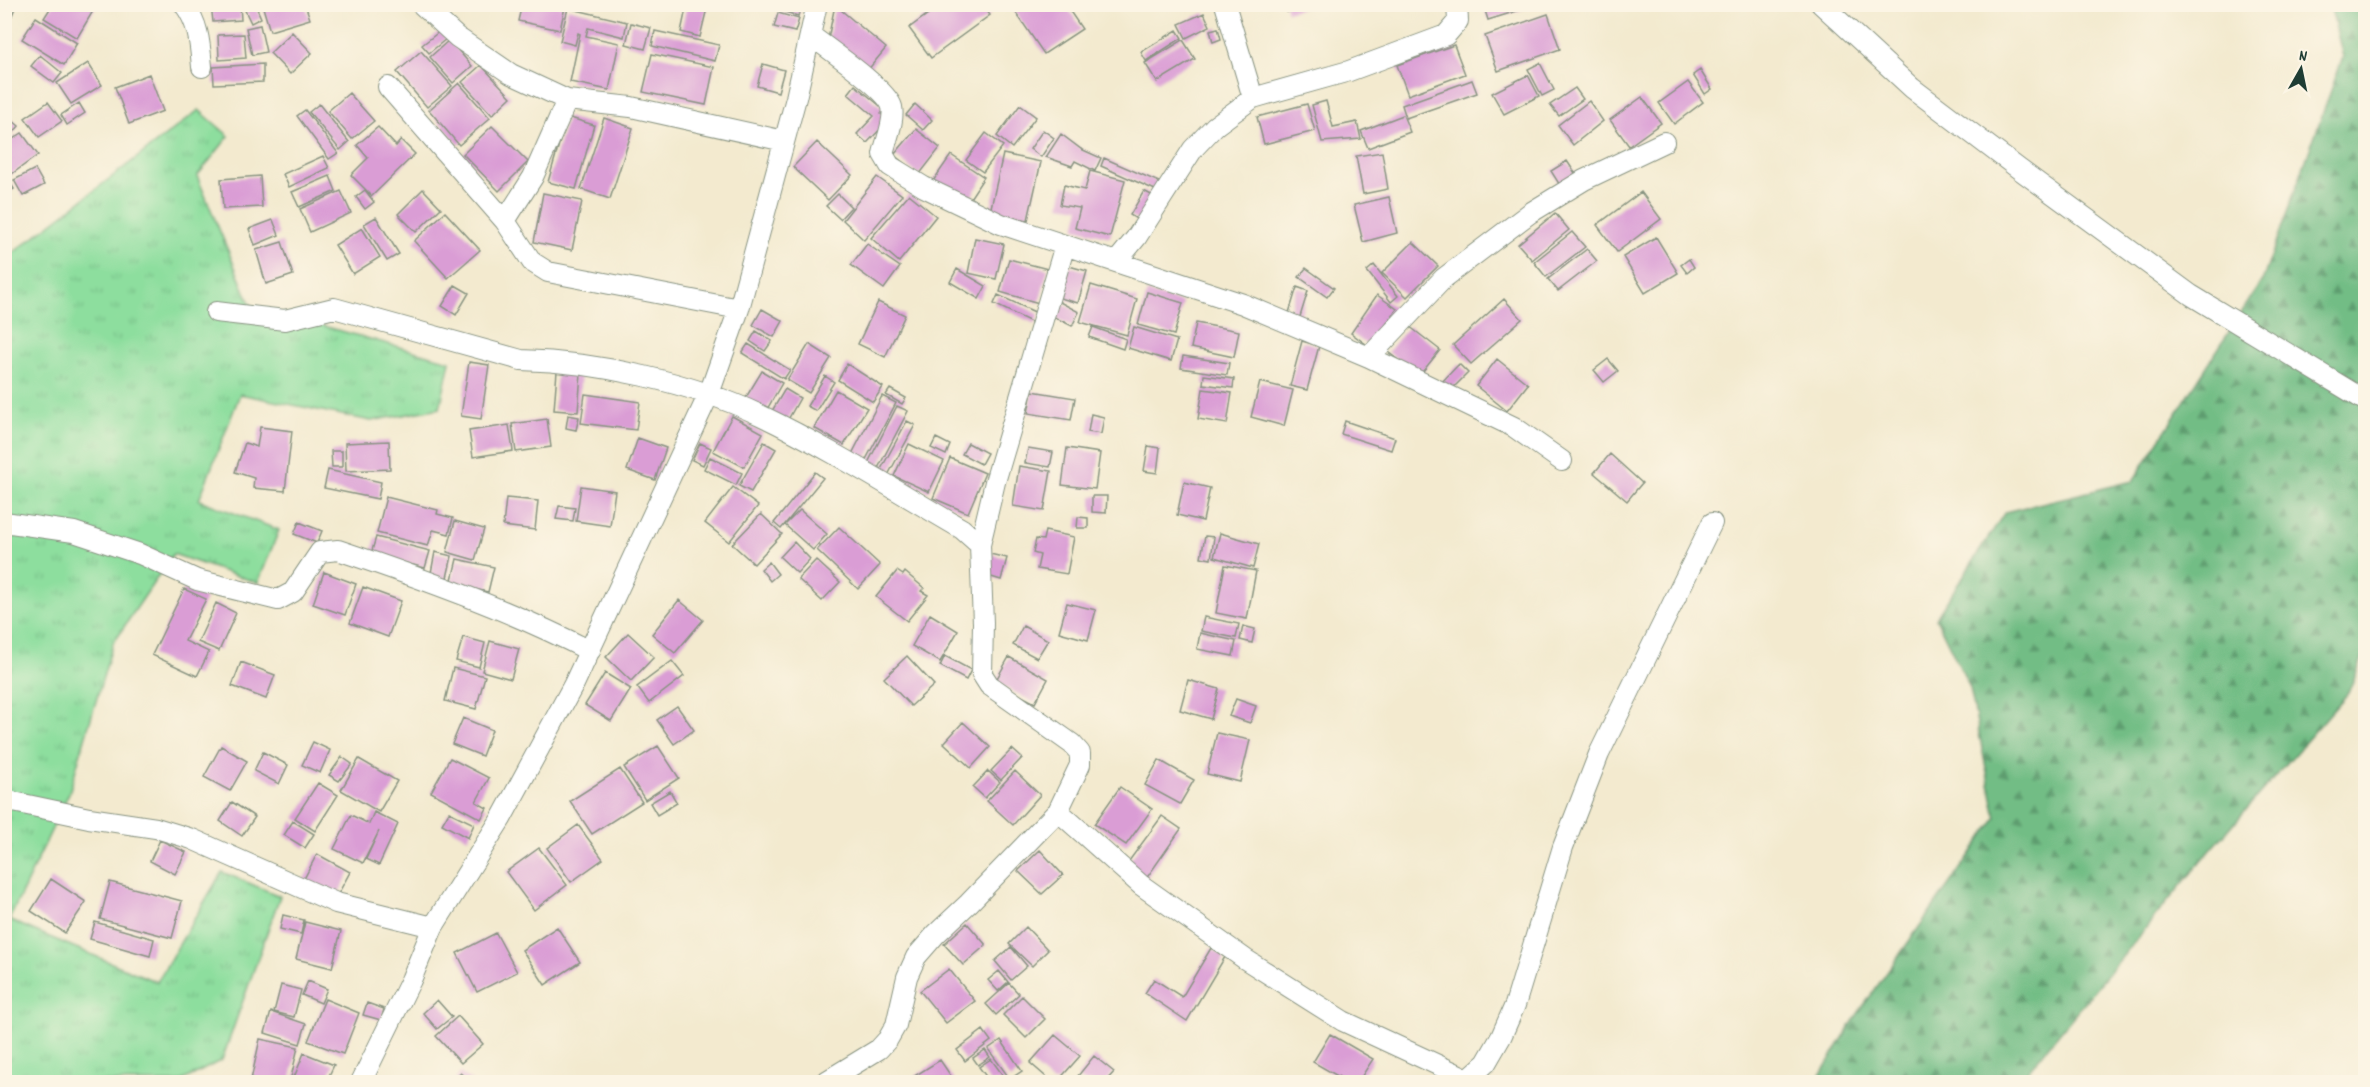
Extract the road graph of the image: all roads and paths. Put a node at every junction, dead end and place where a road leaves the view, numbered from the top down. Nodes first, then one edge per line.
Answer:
1 (184, 4) edge
2 (421, 4) edge
3 (817, 4) edge
4 (1225, 4) edge
5 (1457, 4) edge
6 (1821, 4) edge
7 (810, 36) junction
8 (202, 67) dead end
9 (388, 87) dead end
10 (1253, 98) junction
11 (567, 100) junction
12 (784, 141) junction
13 (1664, 142) dead end
14 (505, 221) junction
15 (1065, 245) junction
16 (1117, 261) junction
17 (739, 309) junction
18 (216, 312) dead end
19 (1369, 357) junction
20 (709, 394) junction
21 (2366, 401) edge
22 (1562, 461) dead end
23 (4, 522) edge
24 (1712, 523) dead end
25 (980, 545) junction
26 (590, 651) junction
27 (4, 800) edge
28 (1058, 812) junction
29 (433, 927) junction
30 (1469, 1081) edge
31 (361, 1083) edge
32 (825, 1083) edge

1 - 8 street
2 - 11 street
3 - 7 street
4 - 10 street
5 - 10 street
6 - 21 street
7 - 12 street
7 - 15 street
9 - 14 street
10 - 16 street
11 - 12 street
11 - 14 street
12 - 17 street
13 - 19 street
14 - 17 street
15 - 16 street
15 - 25 street
16 - 19 street
17 - 20 street
18 - 20 street
19 - 22 street
20 - 25 street
20 - 26 street
23 - 26 street
24 - 30 street
25 - 28 street
26 - 29 street
27 - 29 street
28 - 30 street
28 - 32 street
29 - 31 street

